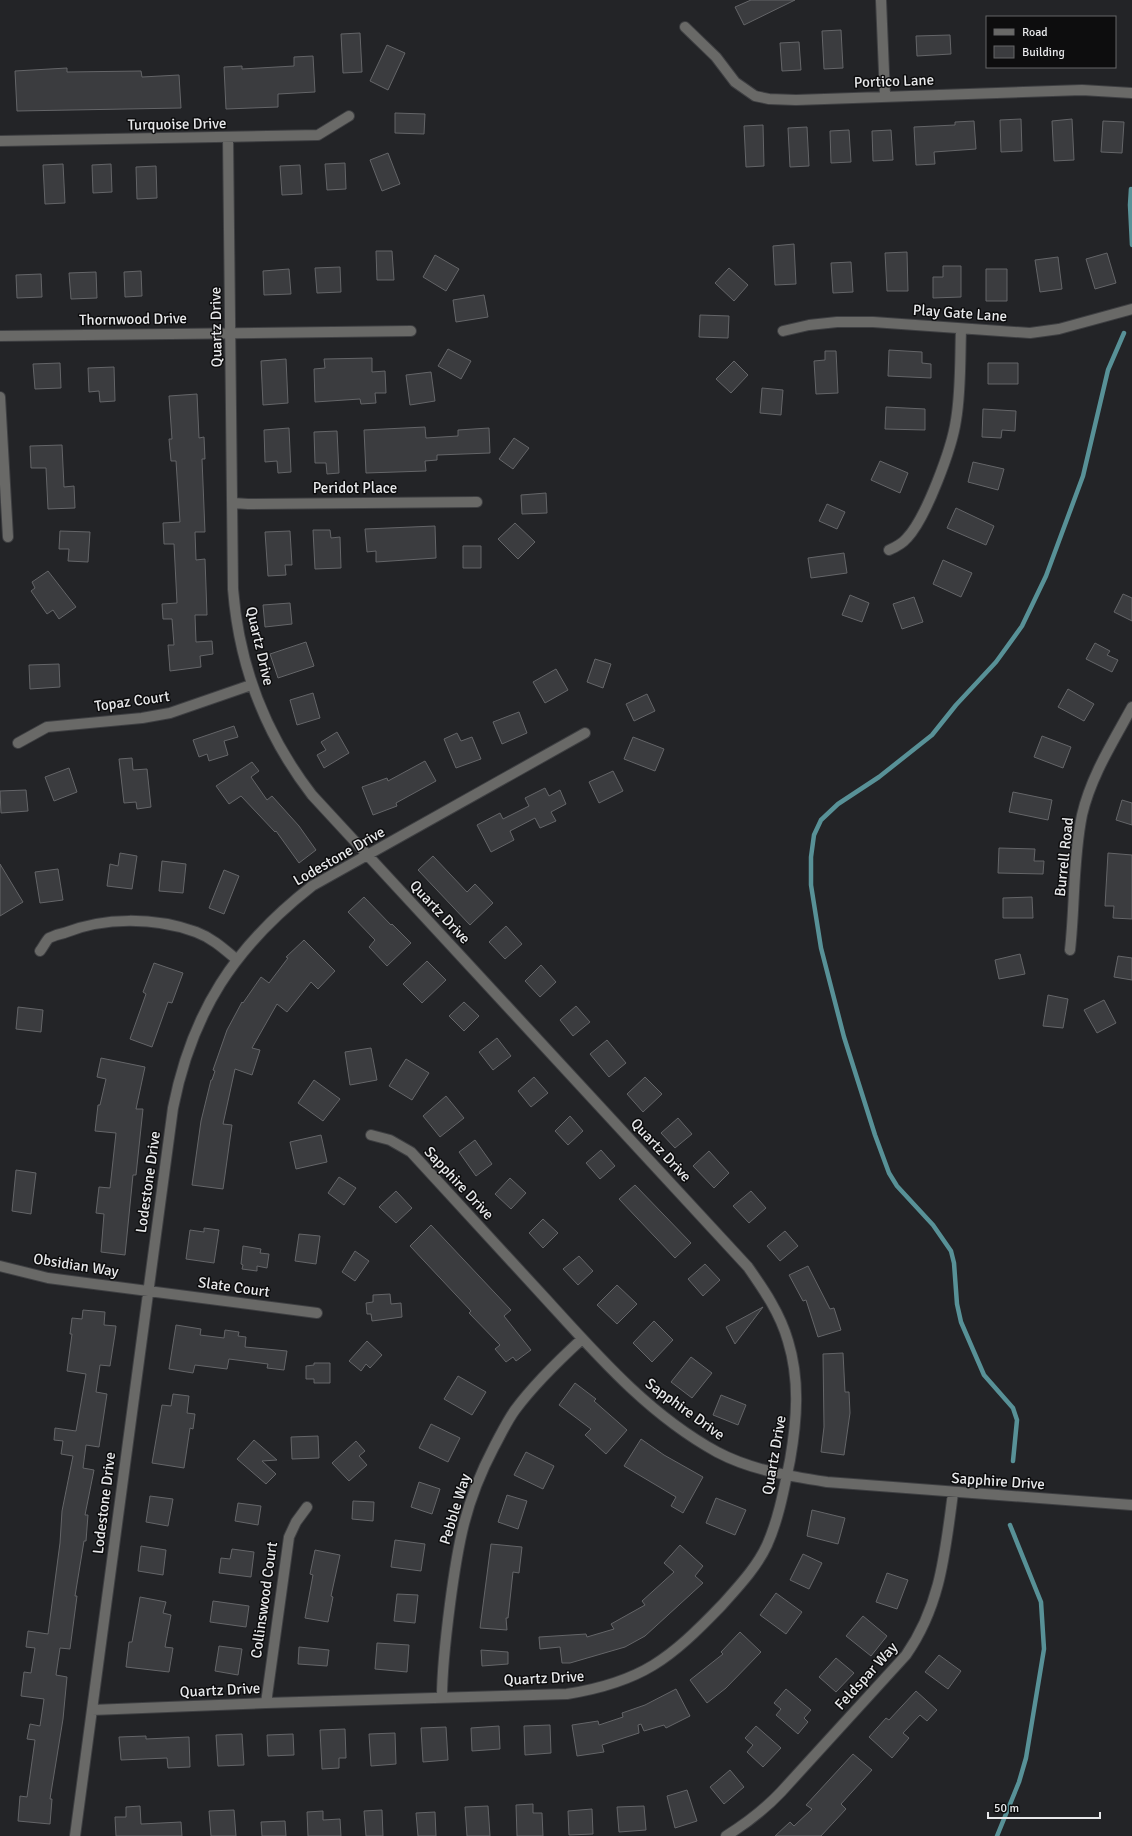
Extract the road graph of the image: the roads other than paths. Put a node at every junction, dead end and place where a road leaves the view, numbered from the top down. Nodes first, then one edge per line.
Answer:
1 (881, 0) edge
2 (685, 27) dead end
3 (1132, 93) edge
4 (885, 96) junction
5 (349, 116) dead end
6 (228, 138) junction
7 (0, 141) edge
8 (1132, 309) edge
9 (961, 329) junction
10 (411, 331) dead end
11 (783, 331) dead end
12 (231, 333) junction
13 (0, 336) edge
14 (0, 397) edge
15 (477, 502) dead end
16 (233, 503) junction
17 (8, 537) dead end
18 (889, 550) dead end
19 (252, 685) junction
20 (1132, 707) edge
21 (585, 733) dead end
22 (18, 743) dead end
23 (367, 856) junction
24 (1070, 950) dead end
25 (40, 951) dead end
26 (236, 959) junction
27 (371, 1135) dead end
28 (0, 1266) edge
29 (148, 1290) junction
30 (317, 1313) dead end
31 (582, 1339) junction
32 (787, 1476) junction
33 (953, 1493) junction
34 (1132, 1505) edge
35 (307, 1507) dead end
36 (442, 1698) junction
37 (266, 1703) junction
38 (92, 1710) junction
39 (75, 1836) edge
40 (726, 1836) edge

1 - 4 street
2 - 4 street, Portico Lane
3 - 4 street, Portico Lane
5 - 6 street, Turquoise Drive
6 - 7 street, Turquoise Drive
6 - 12 street, Quartz Drive
8 - 9 street, Play Gate Lane
9 - 11 street, Play Gate Lane
9 - 18 street
10 - 12 street, Thornwood Drive
12 - 13 street, Thornwood Drive
12 - 16 street, Quartz Drive
14 - 17 street
15 - 16 street, Peridot Place
16 - 19 street, Quartz Drive
19 - 22 street, Topaz Court
19 - 23 street, Quartz Drive
20 - 24 street, Burrell Road
21 - 23 street, Lodestone Drive
23 - 26 street, Lodestone Drive
23 - 32 street, Quartz Drive
25 - 26 street
26 - 29 street, Lodestone Drive
27 - 31 street, Sapphire Drive
28 - 29 street, Obsidian Way
29 - 30 street, Slate Court
29 - 38 street, Lodestone Drive
31 - 32 street, Sapphire Drive
31 - 36 street, Pebble Way
32 - 33 street, Sapphire Drive
32 - 36 street, Quartz Drive
33 - 34 street, Sapphire Drive
33 - 40 street, Feldspar Way
35 - 37 street, Collinswood Court
36 - 37 street, Quartz Drive
37 - 38 street, Quartz Drive
38 - 39 street, Lodestone Drive

